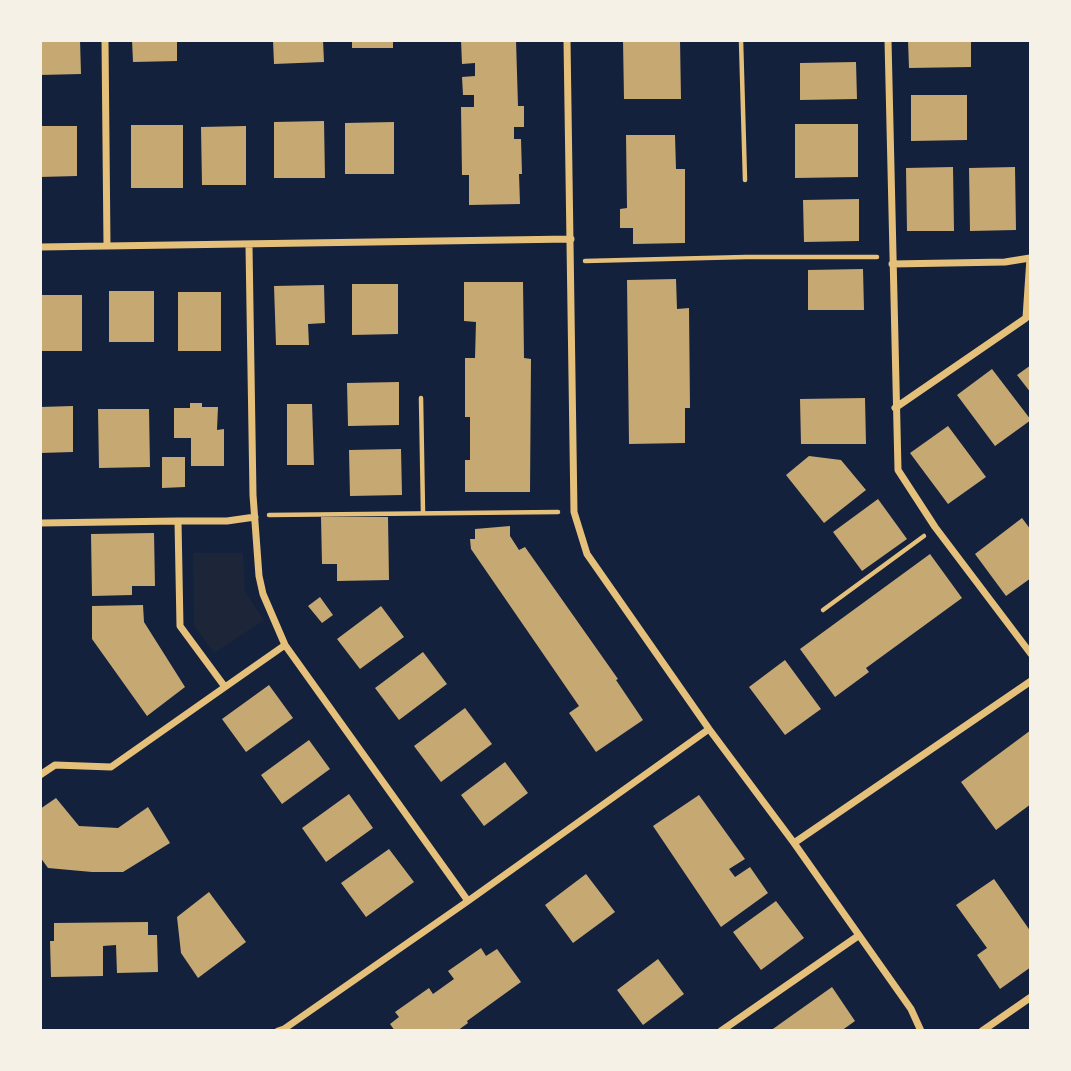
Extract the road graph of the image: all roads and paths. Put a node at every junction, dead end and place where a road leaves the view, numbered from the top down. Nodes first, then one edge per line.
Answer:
1 (105, 40) edge
2 (567, 40) edge
3 (741, 40) edge
4 (888, 40) edge
5 (745, 180) dead end
6 (571, 239) junction
7 (107, 246) junction
8 (249, 246) junction
9 (40, 247) edge
10 (892, 260) junction
11 (571, 261) junction
12 (421, 398) dead end
13 (895, 408) junction
14 (423, 512) junction
15 (574, 512) junction
16 (255, 517) junction
17 (178, 521) junction
18 (40, 523) edge
19 (935, 527) junction
20 (822, 610) dead end
21 (285, 645) junction
22 (1031, 654) edge
23 (1031, 681) edge
24 (225, 687) junction
25 (709, 729) junction
26 (40, 775) edge
27 (794, 843) junction
28 (468, 901) junction
29 (858, 936) junction
30 (1031, 997) edge
31 (278, 1031) edge
32 (722, 1031) edge
33 (921, 1031) edge
34 (982, 1031) edge

1 - 7 street
2 - 6 street
3 - 5 path
4 - 10 street
6 - 8 street
6 - 11 street
7 - 8 street
7 - 9 street
8 - 16 street
10 - 11 path
10 - 13 street
10 - 13 street
11 - 15 street
12 - 14 path
13 - 19 street
14 - 15 path
14 - 16 path
15 - 25 street
16 - 17 street
16 - 21 street
17 - 18 street
17 - 24 street
19 - 20 path
19 - 22 street
21 - 24 street
21 - 28 street
23 - 27 street
24 - 26 street
25 - 27 street
25 - 28 street
27 - 29 street
28 - 31 street
29 - 32 street
29 - 33 street
30 - 34 street

